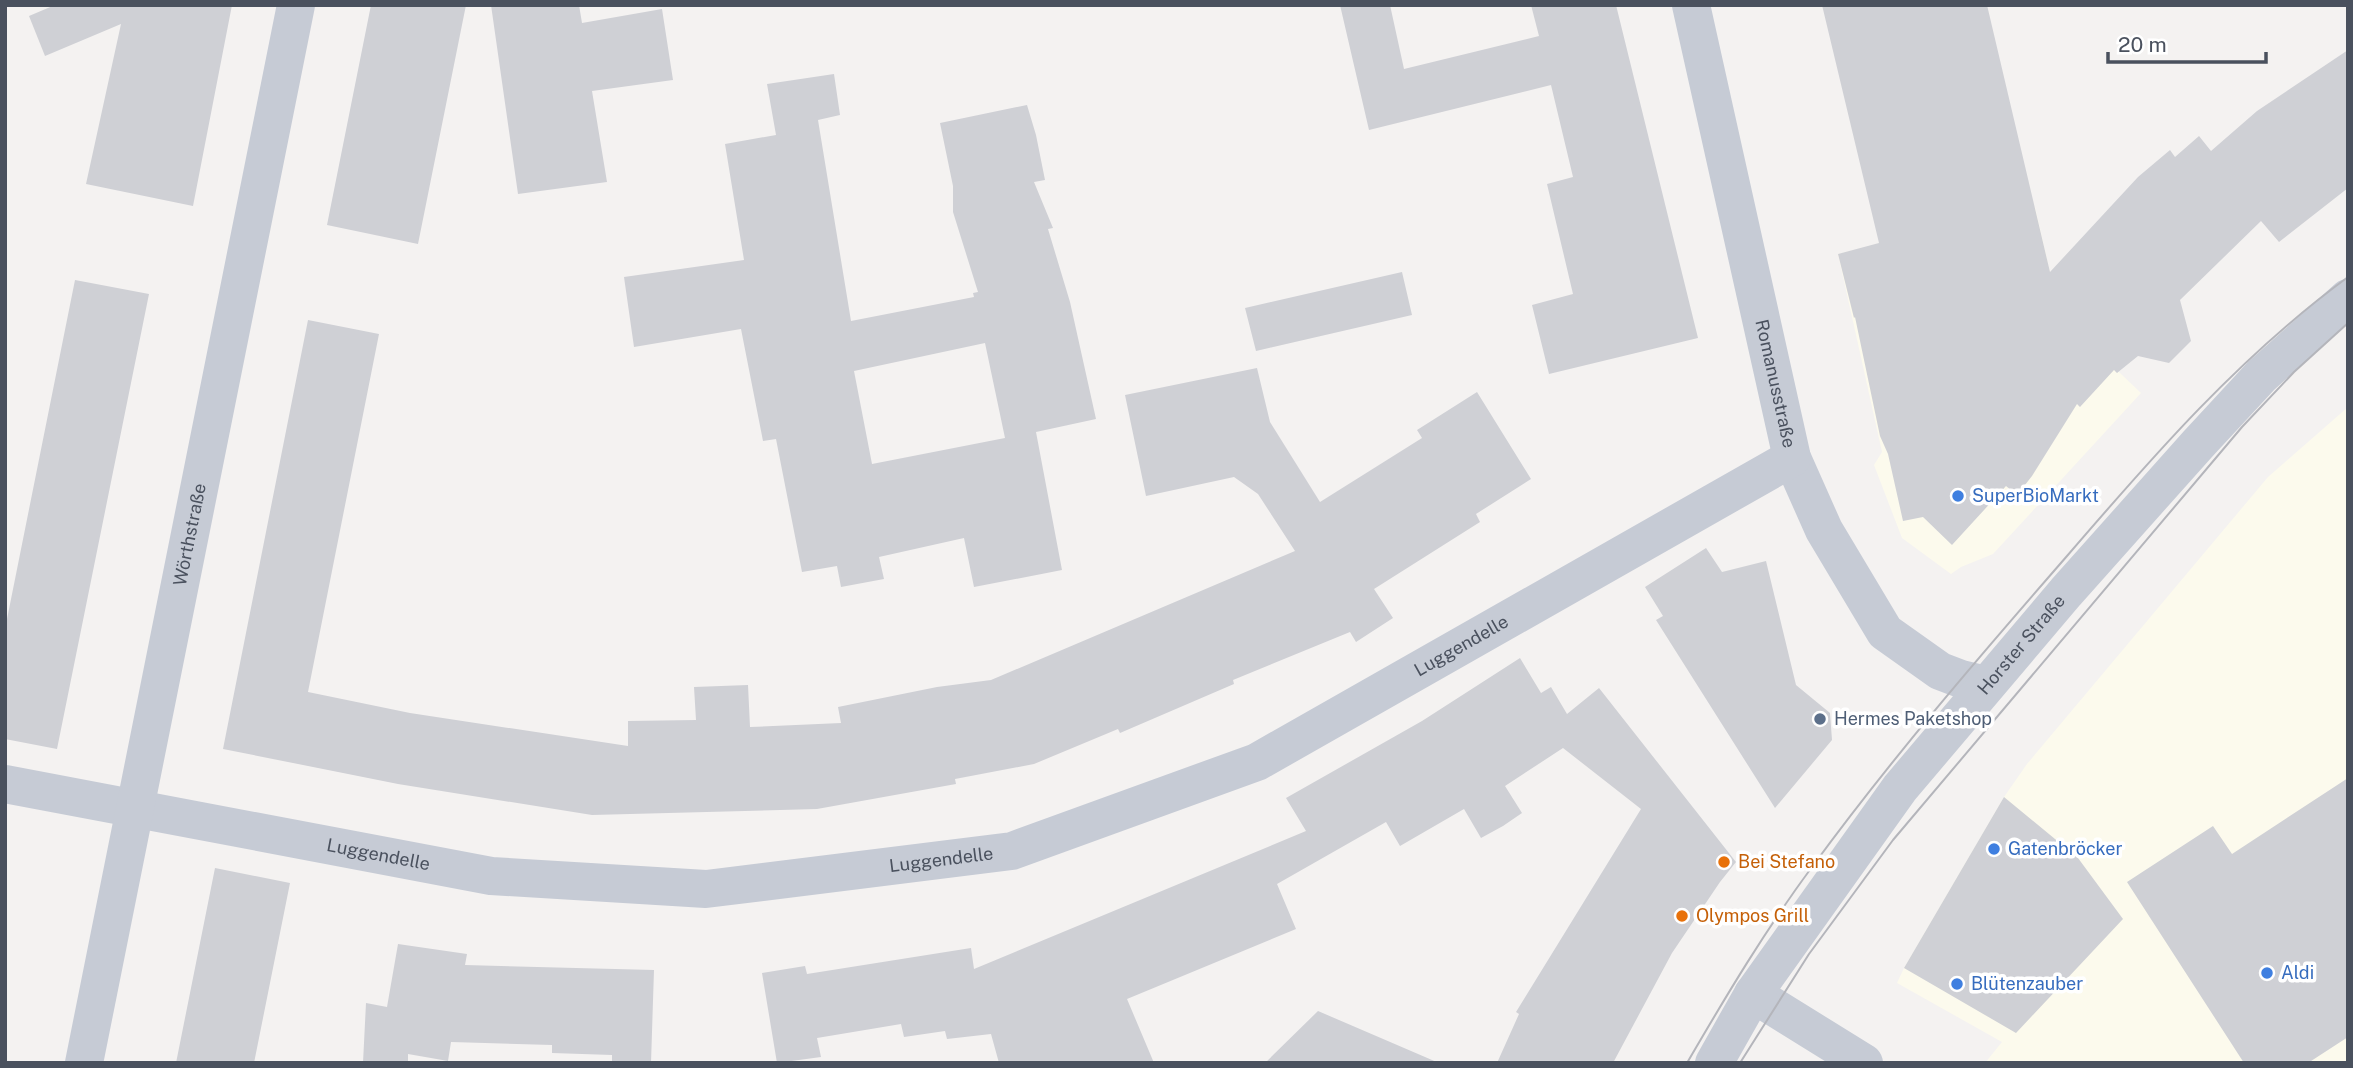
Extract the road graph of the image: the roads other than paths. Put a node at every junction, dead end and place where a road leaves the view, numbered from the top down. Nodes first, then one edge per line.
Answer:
1 (296, 5) edge
2 (1691, 5) edge
3 (2348, 298) edge
4 (1793, 458) junction
5 (1986, 685) junction
6 (5, 783) edge
7 (136, 809) junction
8 (1753, 994) junction
9 (84, 1063) edge
10 (1714, 1063) edge
11 (1864, 1063) edge

1 - 7 street, Wörthstraße
2 - 4 street, Romanusstraße
3 - 5 street, Horster Straße
4 - 5 street, Romanusstraße
4 - 7 street, Luggendelle
5 - 8 street, Horster Straße
6 - 7 street, Luggendelle
7 - 9 street, Wörthstraße
8 - 10 street, Horster Straße
8 - 11 street

